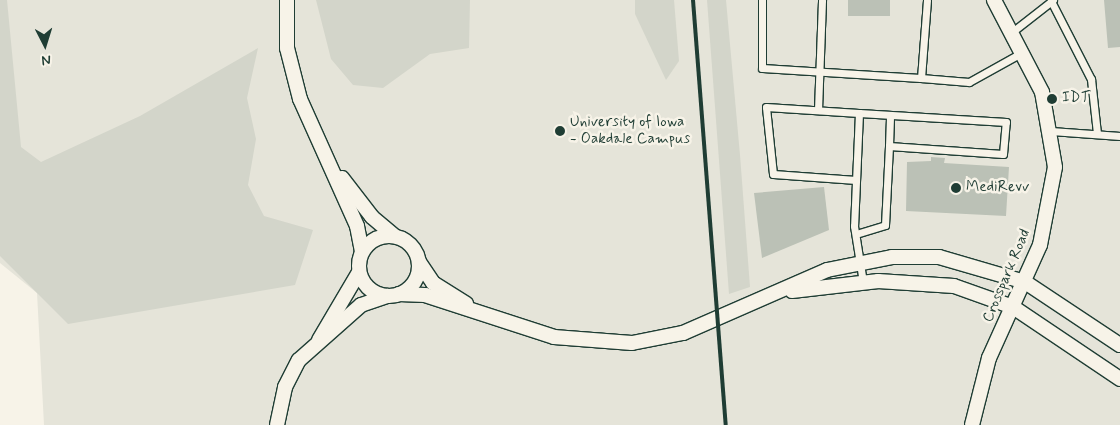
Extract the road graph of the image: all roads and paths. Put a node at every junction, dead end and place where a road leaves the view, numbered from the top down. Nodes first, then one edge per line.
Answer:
1 (287, 0) edge
2 (762, 0) edge
3 (822, 0) edge
4 (927, 0) edge
5 (994, 0) edge
6 (1052, 0) edge
7 (1012, 32) junction
8 (1023, 52) junction
9 (820, 72) junction
10 (921, 78) junction
11 (818, 110) junction
12 (859, 113) junction
13 (890, 115) junction
14 (1051, 131) junction
15 (1097, 133) junction
16 (1120, 136) edge
17 (889, 146) junction
18 (331, 164) junction
19 (856, 180) junction
20 (856, 234) junction
21 (395, 236) junction
22 (362, 252) junction
23 (419, 262) junction
24 (860, 263) junction
25 (359, 272) junction
26 (863, 282) junction
27 (1025, 282) junction
28 (782, 292) junction
29 (393, 295) junction
30 (1013, 307) junction
31 (472, 309) junction
32 (319, 340) junction
33 (1120, 345) edge
34 (1120, 379) edge
35 (277, 425) edge
36 (972, 425) edge

1 - 18 street
2 - 9 lane
3 - 9 lane
4 - 10 lane
5 - 7 street, Crosspark Road
6 - 7 lane
6 - 15 lane
7 - 8 street, Crosspark Road
8 - 10 lane
8 - 14 street, Crosspark Road
9 - 10 lane
9 - 11 lane
11 - 12 lane
11 - 19 lane
12 - 13 lane
12 - 19 lane
13 - 17 lane
13 - 17 lane
14 - 15 lane
14 - 27 street, Crosspark Road
15 - 16 lane
17 - 20 lane
18 - 21 street
18 - 22 street
19 - 20 lane
20 - 24 lane
21 - 22 street
21 - 23 street
22 - 25 street
23 - 29 street
23 - 31 street
24 - 26 lane
24 - 27 street
24 - 28 street
25 - 29 street
25 - 32 street
26 - 28 street
26 - 30 street
27 - 30 street, Crosspark Road
27 - 33 street
28 - 31 street
29 - 31 street
29 - 32 street
30 - 34 street
30 - 36 street, Crosspark Road
32 - 35 street

